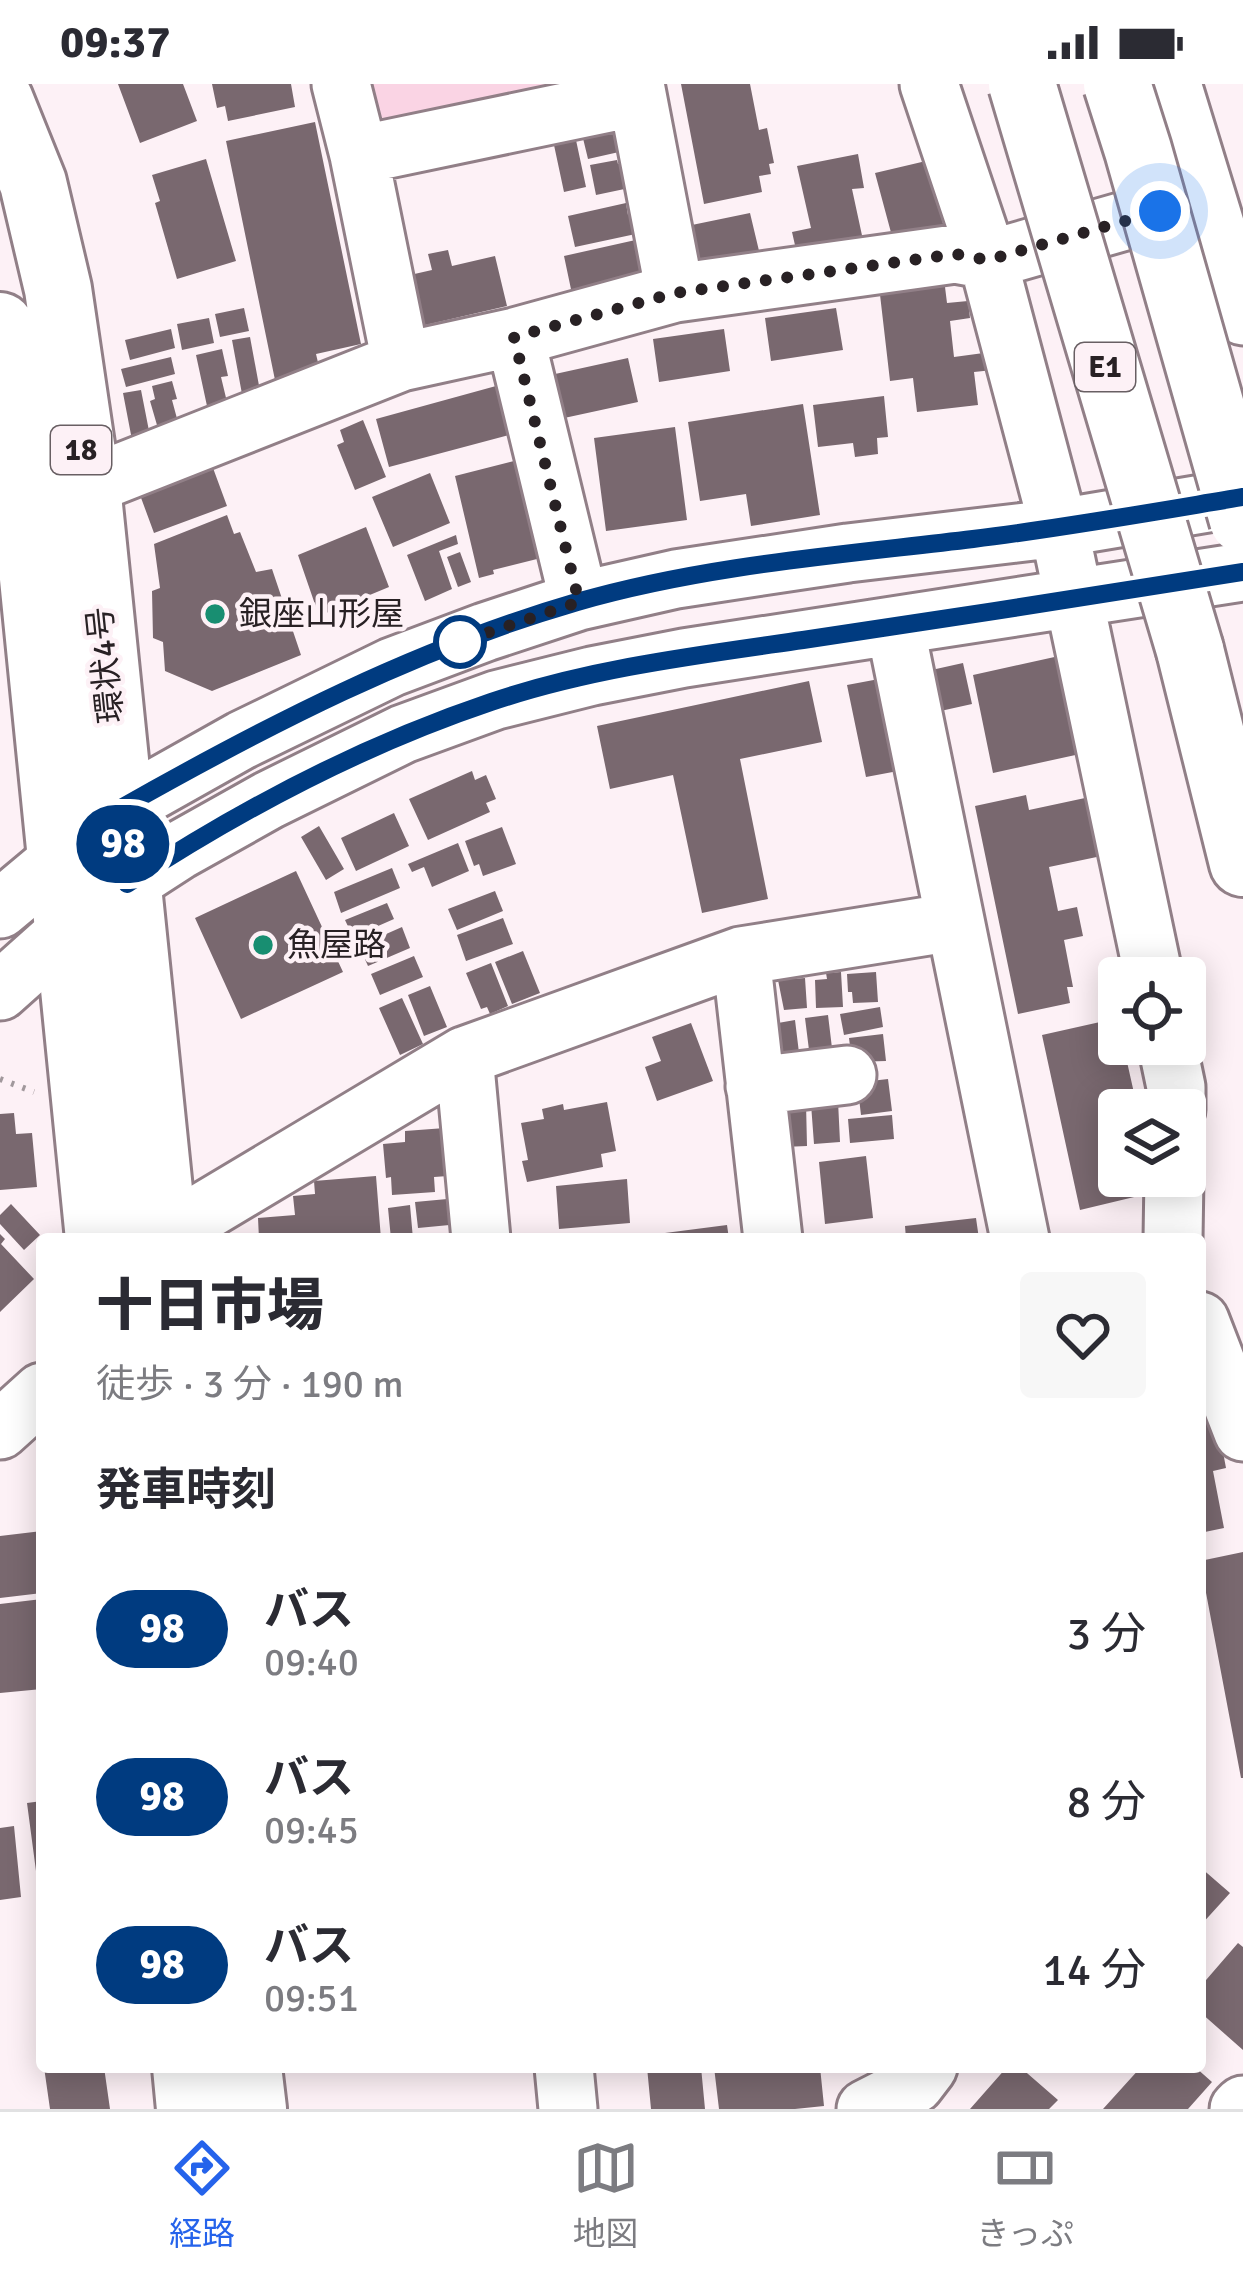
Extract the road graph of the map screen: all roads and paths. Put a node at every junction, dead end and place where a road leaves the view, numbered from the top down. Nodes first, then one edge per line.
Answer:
1 (341, 84) edge
2 (929, 84) edge
3 (1022, 84) edge
4 (1117, 84) edge
5 (1172, 84) edge
6 (636, 90) edge
7 (0, 101) edge
8 (359, 155) junction
9 (1205, 198) junction
10 (988, 260) junction
11 (675, 293) junction
12 (1243, 316) edge
13 (0, 326) edge
14 (514, 337) junction
15 (400, 362) junction
16 (87, 486) junction
17 (1243, 496) edge
18 (1243, 520) edge
19 (1059, 528) junction
20 (15, 552) edge
21 (1243, 572) edge
22 (1075, 600) junction
23 (579, 602) junction
24 (895, 626) junction
25 (121, 808) junction
26 (60, 857) junction
27 (1243, 862) edge
28 (127, 884) junction
29 (0, 909) edge
30 (953, 922) junction
31 (66, 932) junction
32 (741, 956) junction
33 (1150, 957) edge
34 (0, 991) edge
35 (464, 1056) junction
36 (848, 1075) dead end
37 (0, 1079) edge
38 (755, 1085) junction
39 (48, 1098) dead end
40 (1174, 1197) edge
41 (98, 1233) edge
42 (162, 1233) edge
43 (171, 1233) edge
44 (480, 1233) edge
45 (771, 1233) edge
46 (1019, 1233) edge
47 (1173, 1233) edge
48 (1206, 1336) edge
49 (36, 1397) edge
50 (0, 1430) edge
51 (1243, 1432) edge
52 (186, 2073) edge
53 (249, 2073) edge
54 (564, 2073) edge
55 (864, 2073) edge
56 (923, 2073) edge
57 (867, 2108) edge
58 (190, 2109) edge
59 (253, 2109) edge
60 (568, 2109) edge

1 - 8 street
2 - 10 street
3 - 27 main road, E1, bridge
4 - 18 main road, bridge
5 - 9 street
6 - 8 street
6 - 11 street
7 - 16 main road, 環状4号 / 18
8 - 15 street
9 - 10 street
9 - 12 street
10 - 11 street
10 - 19 street
11 - 14 street
13 - 20 main road, 環状4号 / 18
14 - 15 street
14 - 23 street
15 - 16 street
16 - 25 main road, 環状4号 / 18
17 - 19 street
19 - 22 street
19 - 23 street
20 - 26 main road, 環状4号 / 18
21 - 22 street
22 - 24 street
22 - 33 street
23 - 25 street
24 - 28 street
24 - 30 street
25 - 26 street
25 - 28 main road, 環状4号 / 18
26 - 29 street
26 - 31 main road, 環状4号 / 18
28 - 31 street
28 - 42 main road, 環状4号 / 18
30 - 32 street
30 - 46 street
31 - 34 street
31 - 41 main road, 環状4号 / 18
32 - 35 street
32 - 38 street
35 - 43 street
35 - 44 street
36 - 38 street
37 - 39 path
38 - 45 street
40 - 47 street
48 - 51 street
49 - 50 street
52 - 58 main road
53 - 59 main road
54 - 60 street
55 - 57 street
56 - 57 street

